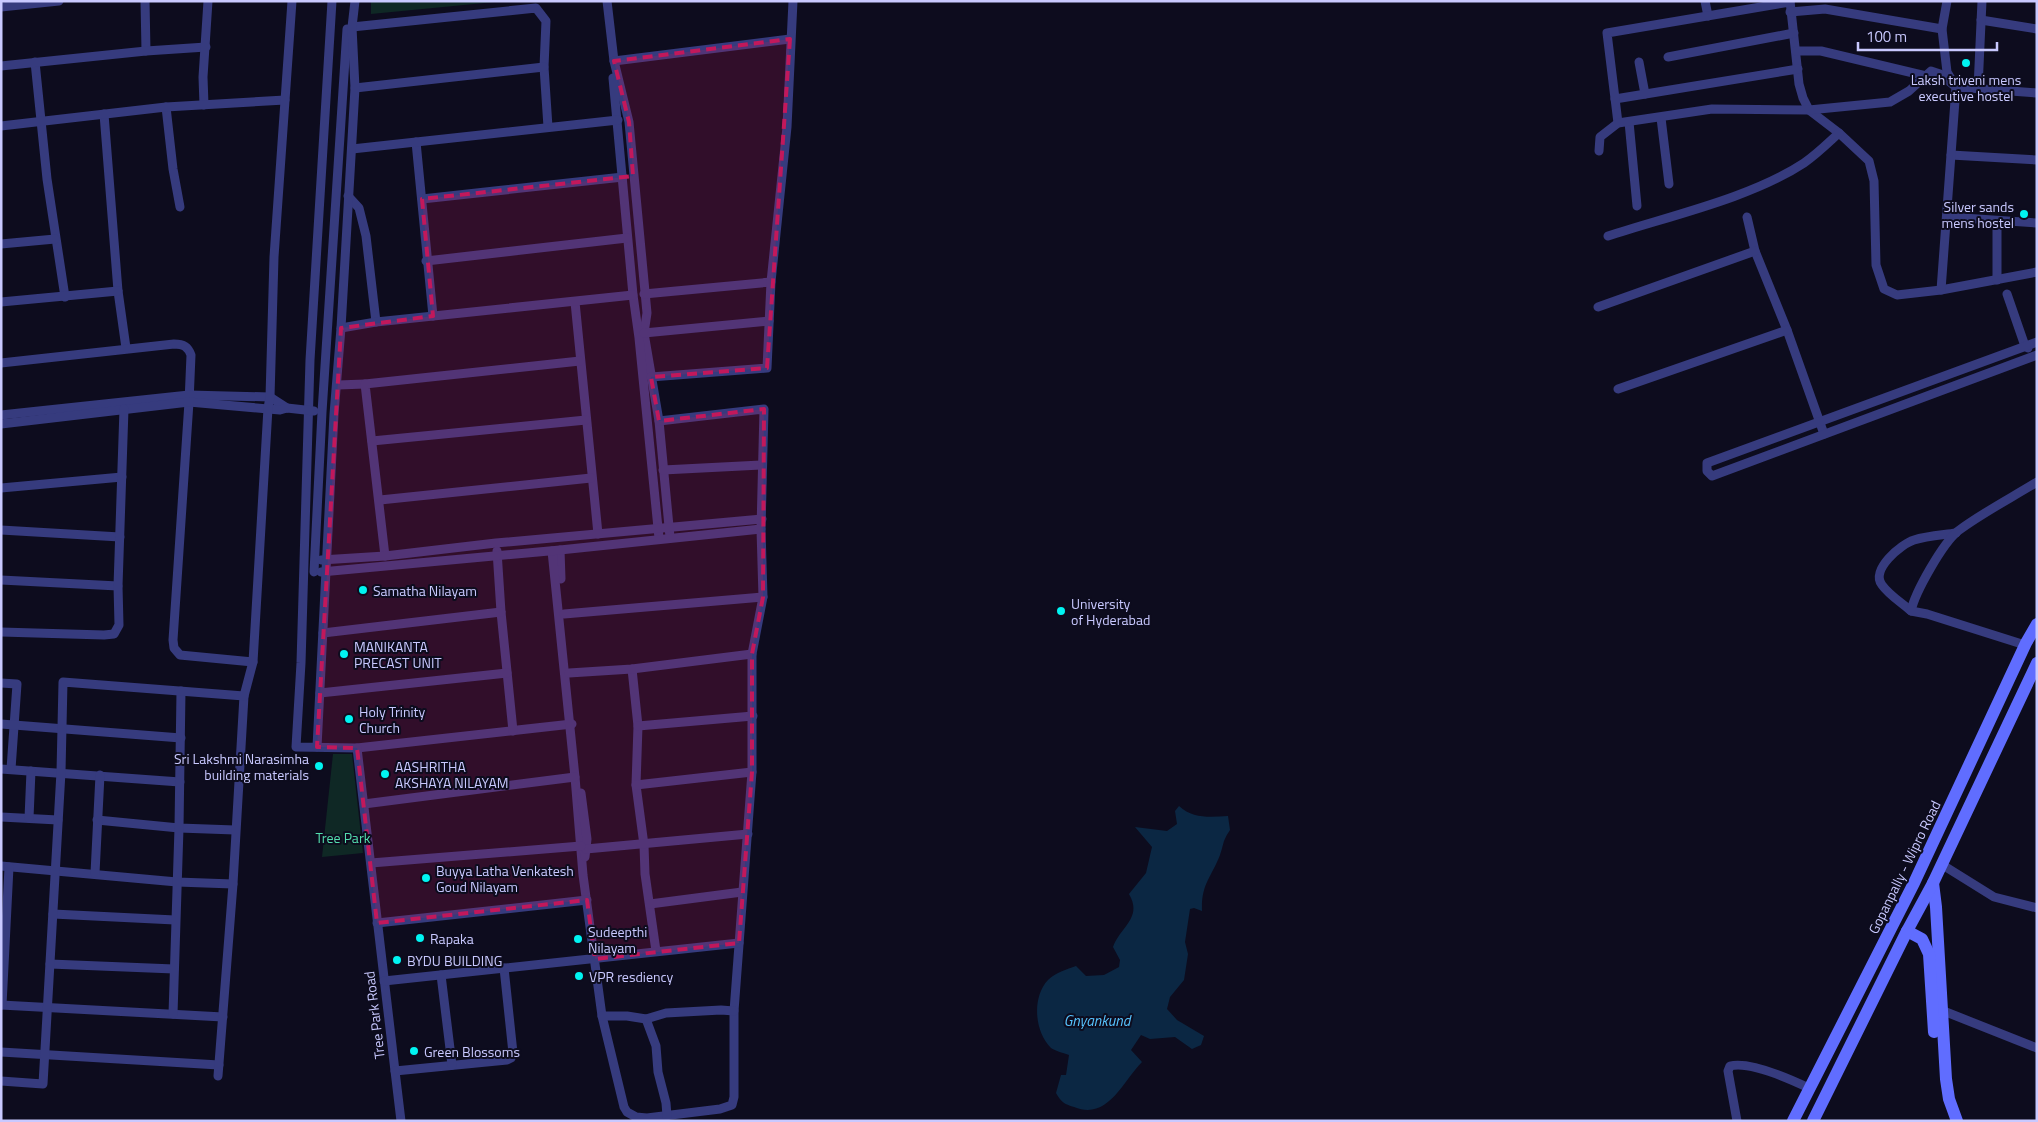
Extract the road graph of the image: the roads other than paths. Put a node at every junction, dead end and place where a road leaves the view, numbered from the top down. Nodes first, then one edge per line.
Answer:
1 (58, 1) edge
2 (145, 1) edge
3 (208, 1) edge
4 (292, 1) edge
5 (332, 1) edge
6 (349, 1) edge
7 (355, 1) edge
8 (606, 1) edge
9 (793, 1) edge
10 (1704, 1) edge
11 (1982, 1) edge
12 (1790, 2) edge
13 (1945, 3) edge
14 (1, 7) edge
15 (1790, 12) junction
16 (1708, 16) junction
17 (1981, 20) junction
18 (352, 27) junction
19 (2037, 29) edge
20 (1942, 30) junction
21 (1794, 33) junction
22 (790, 39) junction
23 (206, 47) junction
24 (1796, 50) junction
25 (146, 51) junction
26 (1668, 57) dead end
27 (614, 61) junction
28 (35, 62) junction
29 (1639, 62) dead end
30 (1, 66) edge
31 (544, 67) junction
32 (1798, 69) junction
33 (1926, 76) junction
34 (1956, 87) junction
35 (356, 88) junction
36 (1978, 88) junction
37 (2037, 93) edge
38 (1645, 94) junction
39 (1615, 99) junction
40 (285, 100) junction
41 (204, 105) junction
42 (166, 107) junction
43 (1809, 110) junction
44 (104, 114) junction
45 (1661, 118) junction
46 (41, 120) junction
47 (618, 120) junction
48 (1629, 122) junction
49 (1618, 123) junction
50 (1, 126) edge
51 (548, 126) junction
52 (1839, 133) junction
53 (416, 142) junction
54 (352, 150) junction
55 (1599, 151) dead end
56 (1951, 155) junction
57 (2037, 160) edge
58 (623, 177) junction
59 (1669, 184) dead end
60 (348, 196) junction
61 (422, 199) junction
62 (1637, 206) dead end
63 (180, 207) dead end
64 (1948, 217) junction
65 (1747, 218) dead end
66 (1997, 221) junction
67 (2037, 223) edge
68 (1608, 236) dead end
69 (627, 238) junction
70 (55, 239) junction
71 (1, 244) edge
72 (1755, 251) junction
73 (426, 261) junction
74 (2037, 272) edge
75 (1997, 280) junction
76 (771, 282) junction
77 (1942, 290) junction
78 (118, 291) junction
79 (644, 294) junction
80 (2007, 294) dead end
81 (633, 295) junction
82 (65, 297) junction
83 (1, 302) edge
84 (575, 302) junction
85 (1598, 307) dead end
86 (636, 314) junction
87 (647, 314) junction
88 (433, 316) junction
89 (769, 321) junction
90 (376, 322) junction
91 (341, 328) junction
92 (1787, 330) junction
93 (644, 333) junction
94 (2037, 342) edge
95 (2025, 346) junction
96 (126, 348) junction
97 (2037, 354) edge
98 (580, 361) junction
99 (1, 363) edge
100 (651, 377) junction
101 (365, 384) junction
102 (338, 385) junction
103 (1618, 388) dead end
104 (270, 397) junction
105 (189, 399) junction
106 (268, 408) junction
107 (287, 408) junction
108 (124, 410) junction
109 (308, 410) junction
110 (322, 412) junction
111 (334, 414) junction
112 (1, 415) edge
113 (586, 420) junction
114 (659, 421) junction
115 (1819, 421) junction
116 (1, 424) edge
117 (1824, 434) junction
118 (372, 441) junction
119 (762, 465) junction
120 (663, 470) junction
121 (122, 477) junction
122 (591, 478) junction
123 (2037, 482) edge
124 (1, 488) edge
125 (380, 500) junction
126 (762, 519) junction
127 (668, 527) junction
128 (658, 528) junction
129 (761, 529) junction
130 (1, 530) edge
131 (1956, 532) junction
132 (598, 534) junction
133 (120, 537) junction
134 (670, 537) junction
135 (557, 538) junction
136 (659, 538) junction
137 (496, 543) junction
138 (557, 550) junction
139 (386, 556) junction
140 (497, 556) junction
141 (304, 560) junction
142 (326, 560) junction
143 (316, 561) junction
144 (303, 572) junction
145 (314, 572) junction
146 (325, 572) junction
147 (1, 580) edge
148 (118, 586) junction
149 (763, 597) junction
150 (1912, 611) junction
151 (501, 612) junction
152 (564, 614) junction
153 (2037, 624) edge
154 (1, 632) edge
155 (323, 633) junction
156 (2025, 645) junction
157 (752, 654) junction
158 (254, 662) junction
159 (2037, 663) edge
160 (632, 668) junction
161 (507, 672) junction
162 (569, 673) junction
163 (1, 684) edge
164 (181, 691) junction
165 (320, 692) junction
166 (244, 696) junction
167 (753, 716) junction
168 (1, 724) edge
169 (571, 724) junction
170 (14, 725) junction
171 (638, 726) junction
172 (62, 729) junction
173 (513, 731) junction
174 (181, 738) junction
175 (317, 747) junction
176 (357, 748) junction
177 (1, 769) edge
178 (11, 770) junction
179 (31, 771) junction
180 (61, 772) junction
181 (752, 772) junction
182 (100, 775) junction
183 (575, 777) junction
184 (180, 782) junction
185 (636, 786) junction
186 (364, 804) junction
187 (1, 817) edge
188 (29, 818) junction
189 (58, 820) junction
190 (97, 820) junction
191 (179, 828) junction
192 (235, 830) junction
193 (748, 834) junction
194 (644, 844) junction
195 (583, 848) junction
196 (370, 863) junction
197 (1941, 864) junction
198 (5, 866) edge
199 (55, 870) junction
200 (95, 873) junction
201 (177, 882) junction
202 (1933, 883) junction
203 (233, 884) junction
204 (742, 892) junction
205 (587, 900) junction
206 (650, 904) junction
207 (2037, 908) edge
208 (4, 913) edge
209 (53, 914) junction
210 (175, 920) junction
211 (378, 923) junction
212 (1907, 930) junction
213 (739, 943) junction
214 (656, 951) junction
215 (596, 958) junction
216 (3, 960) edge
217 (50, 964) junction
218 (504, 968) junction
219 (174, 969) junction
220 (441, 975) junction
221 (384, 981) junction
222 (2, 1005) edge
223 (48, 1008) junction
224 (1941, 1010) junction
225 (734, 1011) junction
226 (173, 1014) junction
227 (602, 1016) junction
228 (223, 1017) junction
229 (646, 1019) junction
230 (2037, 1048) edge
231 (1, 1052) edge
232 (45, 1053) junction
233 (219, 1065) junction
234 (452, 1065) junction
235 (394, 1071) junction
236 (218, 1076) dead end
237 (1, 1081) edge
238 (1809, 1088) junction
239 (1802, 1101) junction
240 (1819, 1109) junction
241 (667, 1116) junction
242 (1797, 1119) edge
243 (400, 1121) edge
244 (1737, 1121) edge
245 (1813, 1121) edge
246 (1949, 1121) edge
247 (1957, 1121) edge

1 - 14 street
2 - 25 street
3 - 23 street
4 - 40 street
5 - 109 street
6 - 110 street
7 - 18 street
8 - 27 street
8 - 47 street
9 - 22 street
10 - 16 street
11 - 17 street
12 - 15 street
12 - 16 street
13 - 20 street
15 - 20 street
15 - 21 street
16 - 39 street
17 - 19 street
17 - 36 street
18 - 31 street
18 - 35 street
20 - 34 street
21 - 24 street
21 - 26 street
22 - 27 street
22 - 76 street
23 - 25 street
23 - 41 street
24 - 32 street
24 - 33 street
25 - 28 street
27 - 79 street
28 - 30 street
28 - 46 street
29 - 38 street
31 - 35 street
31 - 51 street
32 - 38 street
32 - 43 street
33 - 34 street
33 - 43 street
34 - 36 street
34 - 56 street
35 - 54 street
36 - 37 street
38 - 39 street
39 - 49 street
40 - 41 street
40 - 104 street
41 - 42 street
42 - 44 street
42 - 63 street
43 - 45 street
43 - 52 street
44 - 46 street
44 - 78 street
45 - 48 street
45 - 59 street
46 - 50 street
46 - 70 street
47 - 51 street
47 - 58 street
48 - 49 street
48 - 62 street
49 - 55 street
51 - 53 street
52 - 68 street
52 - 77 street
53 - 54 street
53 - 61 street
54 - 60 street
56 - 57 street
56 - 64 street
58 - 61 street
58 - 69 street
60 - 90 street
60 - 91 street
61 - 73 street
64 - 66 street
64 - 77 street
65 - 72 street
66 - 67 street
66 - 75 street
69 - 73 street
69 - 81 street
70 - 71 street
70 - 82 street
72 - 85 street
72 - 92 street
73 - 88 street
74 - 75 street
75 - 77 street
76 - 79 street
76 - 89 street
78 - 82 street
78 - 96 street
79 - 87 street
80 - 95 street
81 - 84 street
81 - 86 street
82 - 83 street
84 - 88 street
84 - 98 street
86 - 87 street
86 - 128 street
87 - 93 street
88 - 90 street
89 - 93 street
89 - 100 street
90 - 91 street
91 - 102 street
92 - 103 street
92 - 115 street
93 - 100 street
94 - 95 street
95 - 97 street
95 - 115 street
96 - 99 street
96 - 105 street
97 - 117 street
98 - 101 street
98 - 113 street
100 - 114 street
101 - 102 street
101 - 118 street
102 - 111 street
104 - 105 street
104 - 106 street
104 - 107 street
105 - 106 street
105 - 108 street
105 - 112 street
105 - 158 street
106 - 107 street
106 - 158 street
107 - 109 street
108 - 116 street
108 - 121 street
109 - 110 street
109 - 141 street
110 - 111 street
110 - 143 street
111 - 142 street
113 - 118 street
113 - 122 street
114 - 119 street
114 - 120 street
115 - 117 street
115 - 117 street
118 - 125 street
119 - 120 street
119 - 126 street
120 - 127 street
121 - 124 street
121 - 133 street
122 - 125 street
122 - 132 street
123 - 131 street
125 - 139 street
126 - 127 street
126 - 129 street
127 - 128 street
127 - 134 street
128 - 132 street
128 - 136 street
129 - 134 street
129 - 149 street
130 - 133 street
131 - 150 street
131 - 150 street
132 - 135 street
133 - 148 street
134 - 136 street
135 - 137 street
135 - 138 street
136 - 138 street
137 - 139 street
137 - 140 street
138 - 140 street
138 - 152 street
138 - 169 street
139 - 142 street
140 - 146 street
140 - 151 street
141 - 143 street
141 - 144 street
142 - 143 street
142 - 146 street
143 - 145 street
144 - 145 street
144 - 175 street
145 - 146 street
146 - 155 street
147 - 148 street
148 - 154 street
149 - 152 street
149 - 157 street
150 - 156 street
151 - 155 street
151 - 161 street
152 - 162 street
153 - 156 main road, Gopanpally - Wipro Road
155 - 165 street
156 - 238 main road, Gopanpally - Wipro Road
157 - 160 street
157 - 167 street
158 - 166 street
159 - 197 main road
160 - 162 street
160 - 171 street
161 - 165 street
161 - 173 street
162 - 169 street
163 - 170 street
164 - 166 street
164 - 172 street
164 - 174 street
165 - 175 street
166 - 192 street
167 - 171 street
167 - 181 street
168 - 170 street
169 - 173 street
169 - 183 street
169 - 195 street
170 - 172 street
170 - 178 street
171 - 185 street
172 - 174 street
172 - 180 street
173 - 176 street
174 - 184 street
175 - 176 street
176 - 186 street, Tree Park Road
177 - 178 street
178 - 179 street
179 - 180 street
179 - 188 street
180 - 182 street
180 - 189 street
181 - 185 street
181 - 193 street
182 - 184 street
182 - 190 street
183 - 186 street
183 - 195 street
184 - 191 street
185 - 194 street
186 - 196 street, Tree Park Road
187 - 188 street
188 - 189 street
189 - 199 street
190 - 191 street
190 - 200 street
191 - 192 street
191 - 201 street
192 - 203 street
193 - 194 street
193 - 204 street
194 - 195 street
194 - 206 street
195 - 196 street
195 - 205 street
196 - 211 street, Tree Park Road
197 - 202 main road
197 - 207 street
198 - 199 street
198 - 208 street
199 - 200 street
199 - 209 street
200 - 201 street
201 - 203 street
201 - 210 street
202 - 212 main road
202 - 224 main road
203 - 228 street
204 - 206 street
204 - 213 street
205 - 211 street
205 - 215 street
206 - 214 street
208 - 216 street
209 - 210 street
209 - 217 street
210 - 219 street
211 - 221 street, Tree Park Road
212 - 240 main road
212 - 246 main road
213 - 214 street
213 - 225 street
214 - 215 street
215 - 218 street
215 - 227 street
216 - 222 street
217 - 219 street
217 - 223 street
218 - 220 street
218 - 234 street, Tree Park Road
219 - 226 street
220 - 221 street
220 - 234 street
221 - 235 street, Tree Park Road
222 - 223 street
223 - 226 street
223 - 232 street
224 - 230 street
224 - 247 main road
225 - 229 street
225 - 241 street
226 - 228 street
227 - 229 street
227 - 241 street
228 - 233 street
229 - 241 street
231 - 232 street
232 - 233 street
232 - 237 street
233 - 236 street
234 - 235 street, Tree Park Road
235 - 243 street
238 - 239 main road, Gopanpally - Wipro Road
238 - 244 street
239 - 240 main road
239 - 242 main road, Gopanpally - Wipro Road
240 - 245 main road

